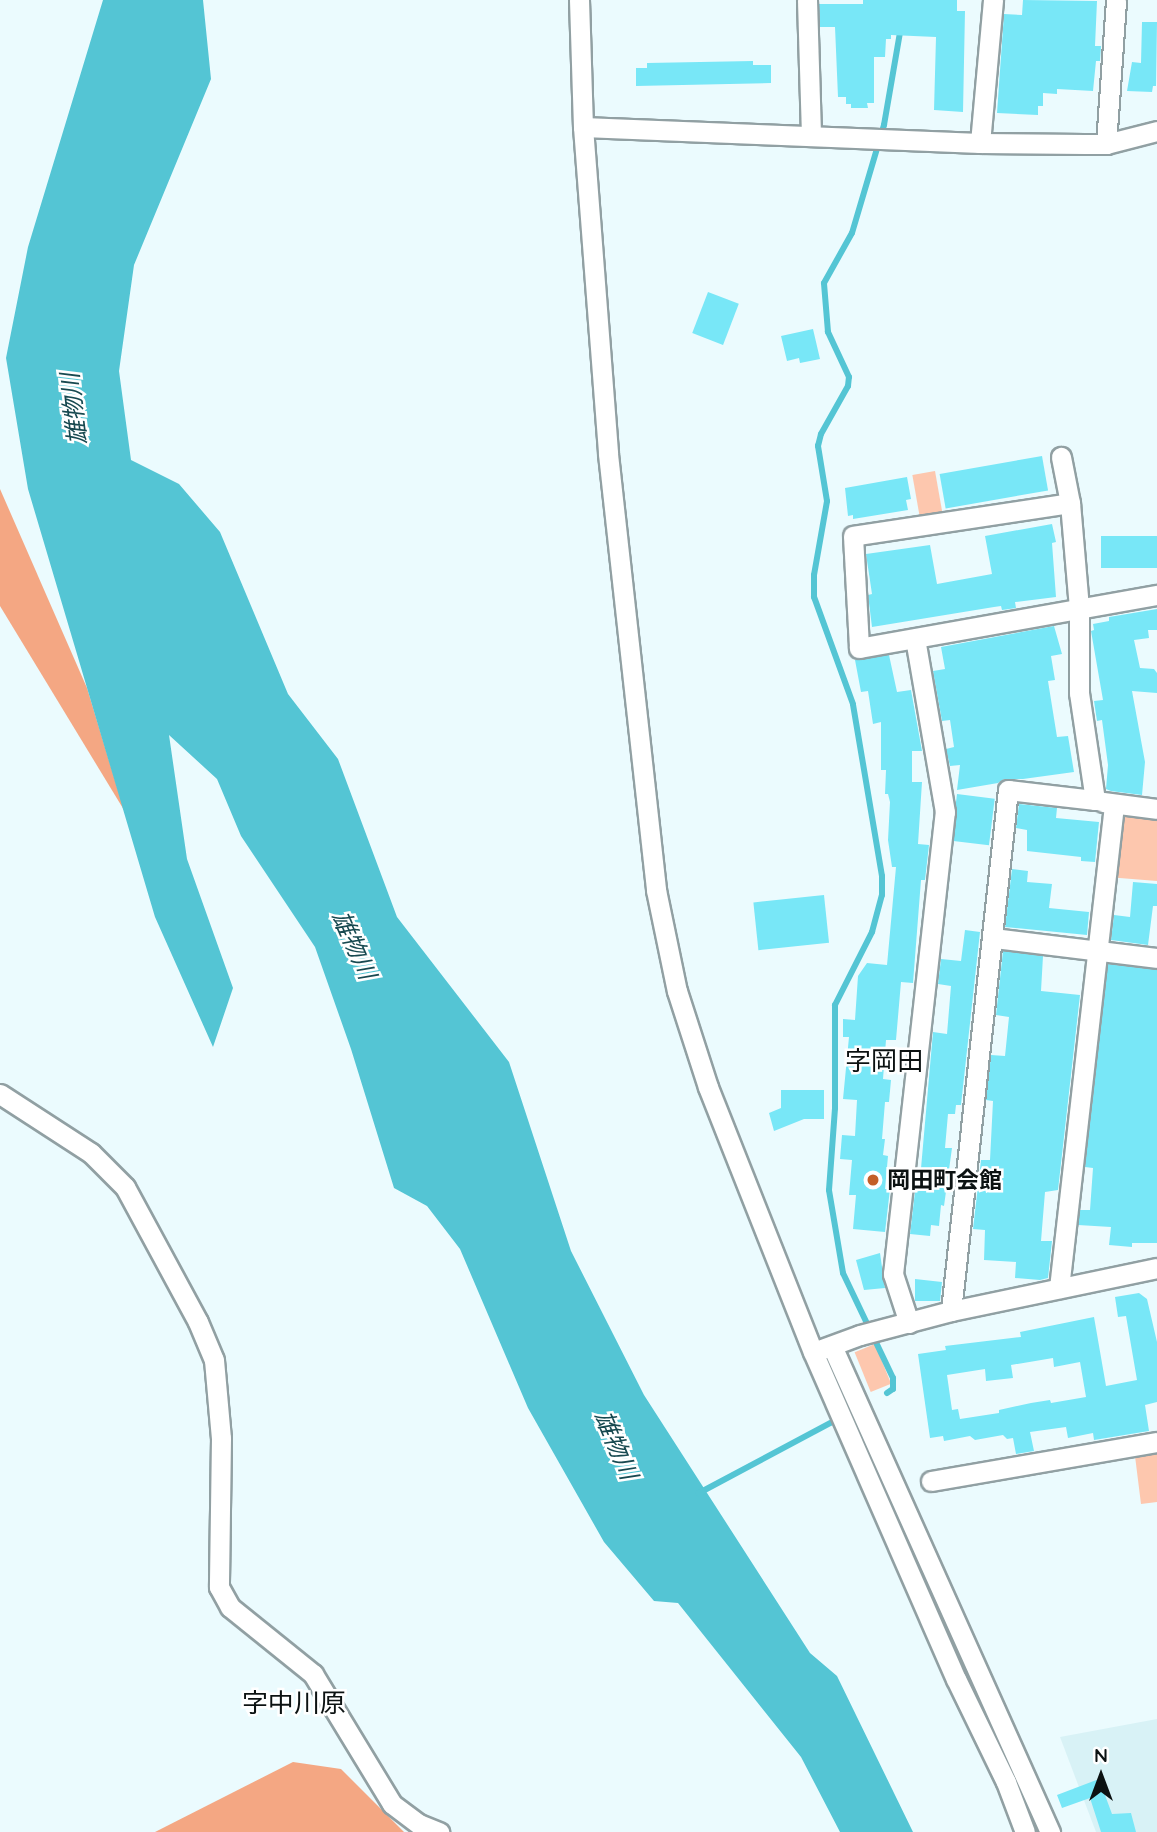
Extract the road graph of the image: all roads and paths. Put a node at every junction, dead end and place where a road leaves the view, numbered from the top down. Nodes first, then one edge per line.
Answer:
1 (579, 0) edge
2 (807, 0) edge
3 (993, 0) edge
4 (1116, 0) edge
5 (583, 127) junction
6 (1157, 131) edge
7 (811, 136) junction
8 (980, 143) junction
9 (1105, 144) junction
10 (1061, 457) dead end
11 (1070, 503) junction
12 (1157, 595) edge
13 (1079, 608) junction
14 (915, 639) junction
15 (1105, 802) junction
16 (1157, 809) edge
17 (994, 939) junction
18 (1098, 952) junction
19 (1157, 958) edge
20 (0, 1094) edge
21 (1157, 1268) edge
22 (1059, 1288) junction
23 (951, 1311) junction
24 (909, 1323) junction
25 (823, 1349) junction
26 (1157, 1442) edge
27 (931, 1481) dead end
28 (439, 1832) edge
29 (1025, 1832) edge
30 (1050, 1832) edge

1 - 5 street
2 - 7 street
3 - 8 street
4 - 9 street
5 - 7 street
5 - 25 street
6 - 9 street
7 - 8 street
8 - 9 street
10 - 11 street
11 - 13 street
11 - 14 street
12 - 13 street
13 - 14 street
13 - 15 street
14 - 24 street
15 - 16 street
15 - 17 street
15 - 18 street
17 - 18 street
17 - 23 street
18 - 19 street
18 - 22 street
20 - 28 street
21 - 22 street
22 - 23 street
23 - 24 street
24 - 25 street
25 - 29 street
25 - 30 street
26 - 27 street

